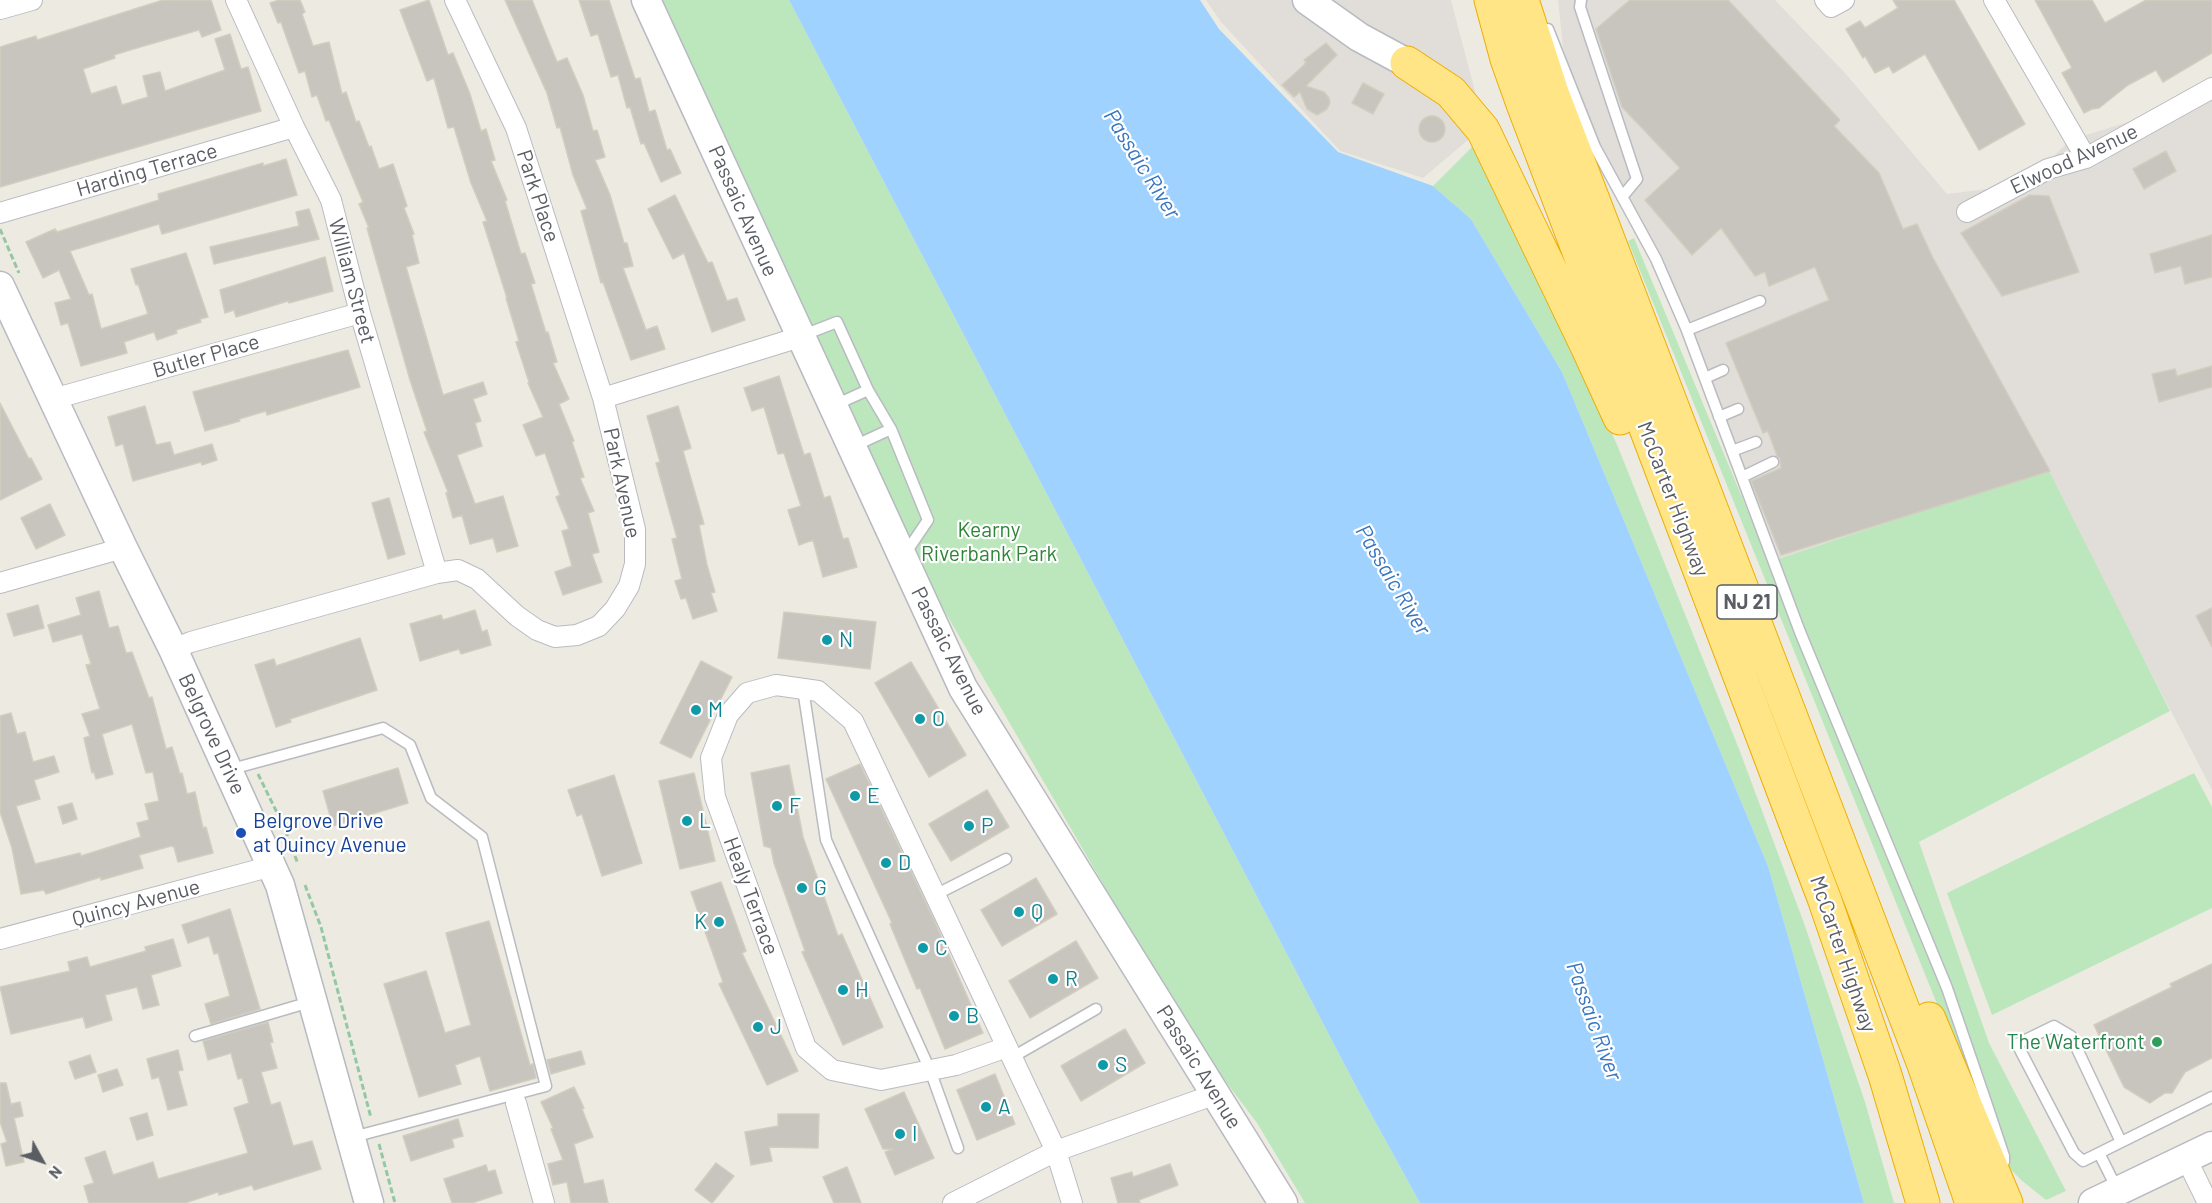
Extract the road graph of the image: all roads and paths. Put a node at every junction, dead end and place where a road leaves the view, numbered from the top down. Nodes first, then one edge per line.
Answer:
1 (32, 0) edge
2 (236, 0) edge
3 (455, 0) edge
4 (646, 0) edge
5 (1307, 0) edge
6 (1491, 0) edge
7 (1581, 0) edge
8 (1825, 0) edge
9 (1844, 0) edge
10 (1994, 0) edge
11 (0, 9) edge
12 (1534, 10) edge
13 (1407, 63) joint
14 (2212, 88) edge
15 (294, 127) junction
16 (2086, 158) junction
17 (1622, 196) junction
18 (1967, 212) dead end
19 (0, 213) edge
20 (0, 286) edge
21 (1760, 302) dead end
22 (360, 313) junction
23 (1687, 330) junction
24 (800, 337) junction
25 (1723, 370) dead end
26 (1705, 378) junction
27 (868, 390) junction
28 (603, 398) junction
29 (53, 399) junction
30 (832, 406) junction
31 (1738, 409) dead end
32 (1719, 417) junction
33 (891, 429) junction
34 (1756, 442) dead end
35 (851, 447) junction
36 (1732, 451) junction
37 (1773, 462) dead end
38 (1742, 477) junction
39 (123, 548) junction
40 (902, 557) junction
41 (437, 573) junction
42 (0, 583) edge
43 (173, 649) junction
44 (803, 689) junction
45 (1768, 750) junction
46 (1810, 768) junction
47 (228, 770) junction
48 (1006, 859) dead end
49 (272, 866) junction
50 (935, 895) junction
51 (0, 939) edge
52 (314, 1001) junction
53 (1096, 1009) dead end
54 (195, 1036) dead end
55 (1009, 1053) junction
56 (930, 1070) junction
57 (1216, 1094) junction
58 (2212, 1097) edge
59 (516, 1103) dead end
60 (351, 1137) junction
61 (2121, 1142) junction
62 (2212, 1146) edge
63 (958, 1148) dead end
64 (1056, 1151) junction
65 (2099, 1153) junction
66 (2186, 1158) junction
67 (2005, 1188) edge
68 (2119, 1191) junction
69 (365, 1202) edge
70 (544, 1203) edge
71 (953, 1203) edge
72 (1072, 1203) edge
73 (1283, 1203) edge
74 (1923, 1203) edge
75 (1972, 1203) edge
76 (2093, 1203) edge
77 (2208, 1203) edge

1 - 11 street
2 - 15 street, William Street
3 - 28 street, Park Place
4 - 24 main road, Passaic Avenue
5 - 13 main road
6 - 45 highway, McCarter Highway / NJ 21
7 - 17 lane
8 - 9 street
10 - 16 street
12 - 17 lane
12 - 46 highway, NJ 21
13 - 45 highway
14 - 16 street, Elwood Avenue
15 - 19 street, Harding Terrace
15 - 22 street, William Street
16 - 18 street, Elwood Avenue
17 - 23 lane
20 - 29 main road, Belgrove Drive
21 - 23 lane
22 - 29 street, Butler Place
22 - 41 street, William Street
23 - 26 lane
24 - 27 lane
24 - 28 street, Park Avenue
24 - 30 main road, Passaic Avenue
25 - 26 lane
26 - 32 lane
27 - 30 lane
27 - 33 lane
28 - 41 street, Park Avenue
29 - 39 main road, Belgrove Drive
30 - 35 main road, Passaic Avenue
31 - 32 lane
32 - 36 lane
33 - 35 lane
33 - 40 lane
34 - 36 lane
35 - 40 main road, Passaic Avenue
36 - 38 lane
37 - 38 lane
38 - 67 lane
39 - 42 street
39 - 43 main road, Belgrove Drive
40 - 57 main road, Passaic Avenue
41 - 43 street, Park Avenue
43 - 47 main road, Belgrove Drive
44 - 50 street, Healy Terrace
44 - 56 lane
44 - 56 street, Healy Terrace
45 - 74 highway, McCarter Highway / NJ 21
46 - 67 highway
46 - 75 highway, NJ 21
47 - 49 main road, Belgrove Drive
47 - 60 lane
48 - 50 lane
49 - 51 street, Quincy Avenue
49 - 52 main road, Belgrove Drive
50 - 55 street, Healy Terrace
52 - 54 lane
52 - 60 main road, Belgrove Drive
53 - 55 lane
55 - 56 street, Healy Terrace
55 - 64 street, Healy Terrace
56 - 63 lane
57 - 64 street
57 - 73 main road, Passaic Avenue
58 - 61 lane
59 - 70 street
60 - 69 main road, Belgrove Drive
61 - 65 lane
61 - 65 lane
62 - 66 main road
64 - 71 street
64 - 72 street, Healy Terrace
65 - 68 lane
66 - 68 main road
66 - 77 street
68 - 76 main road

